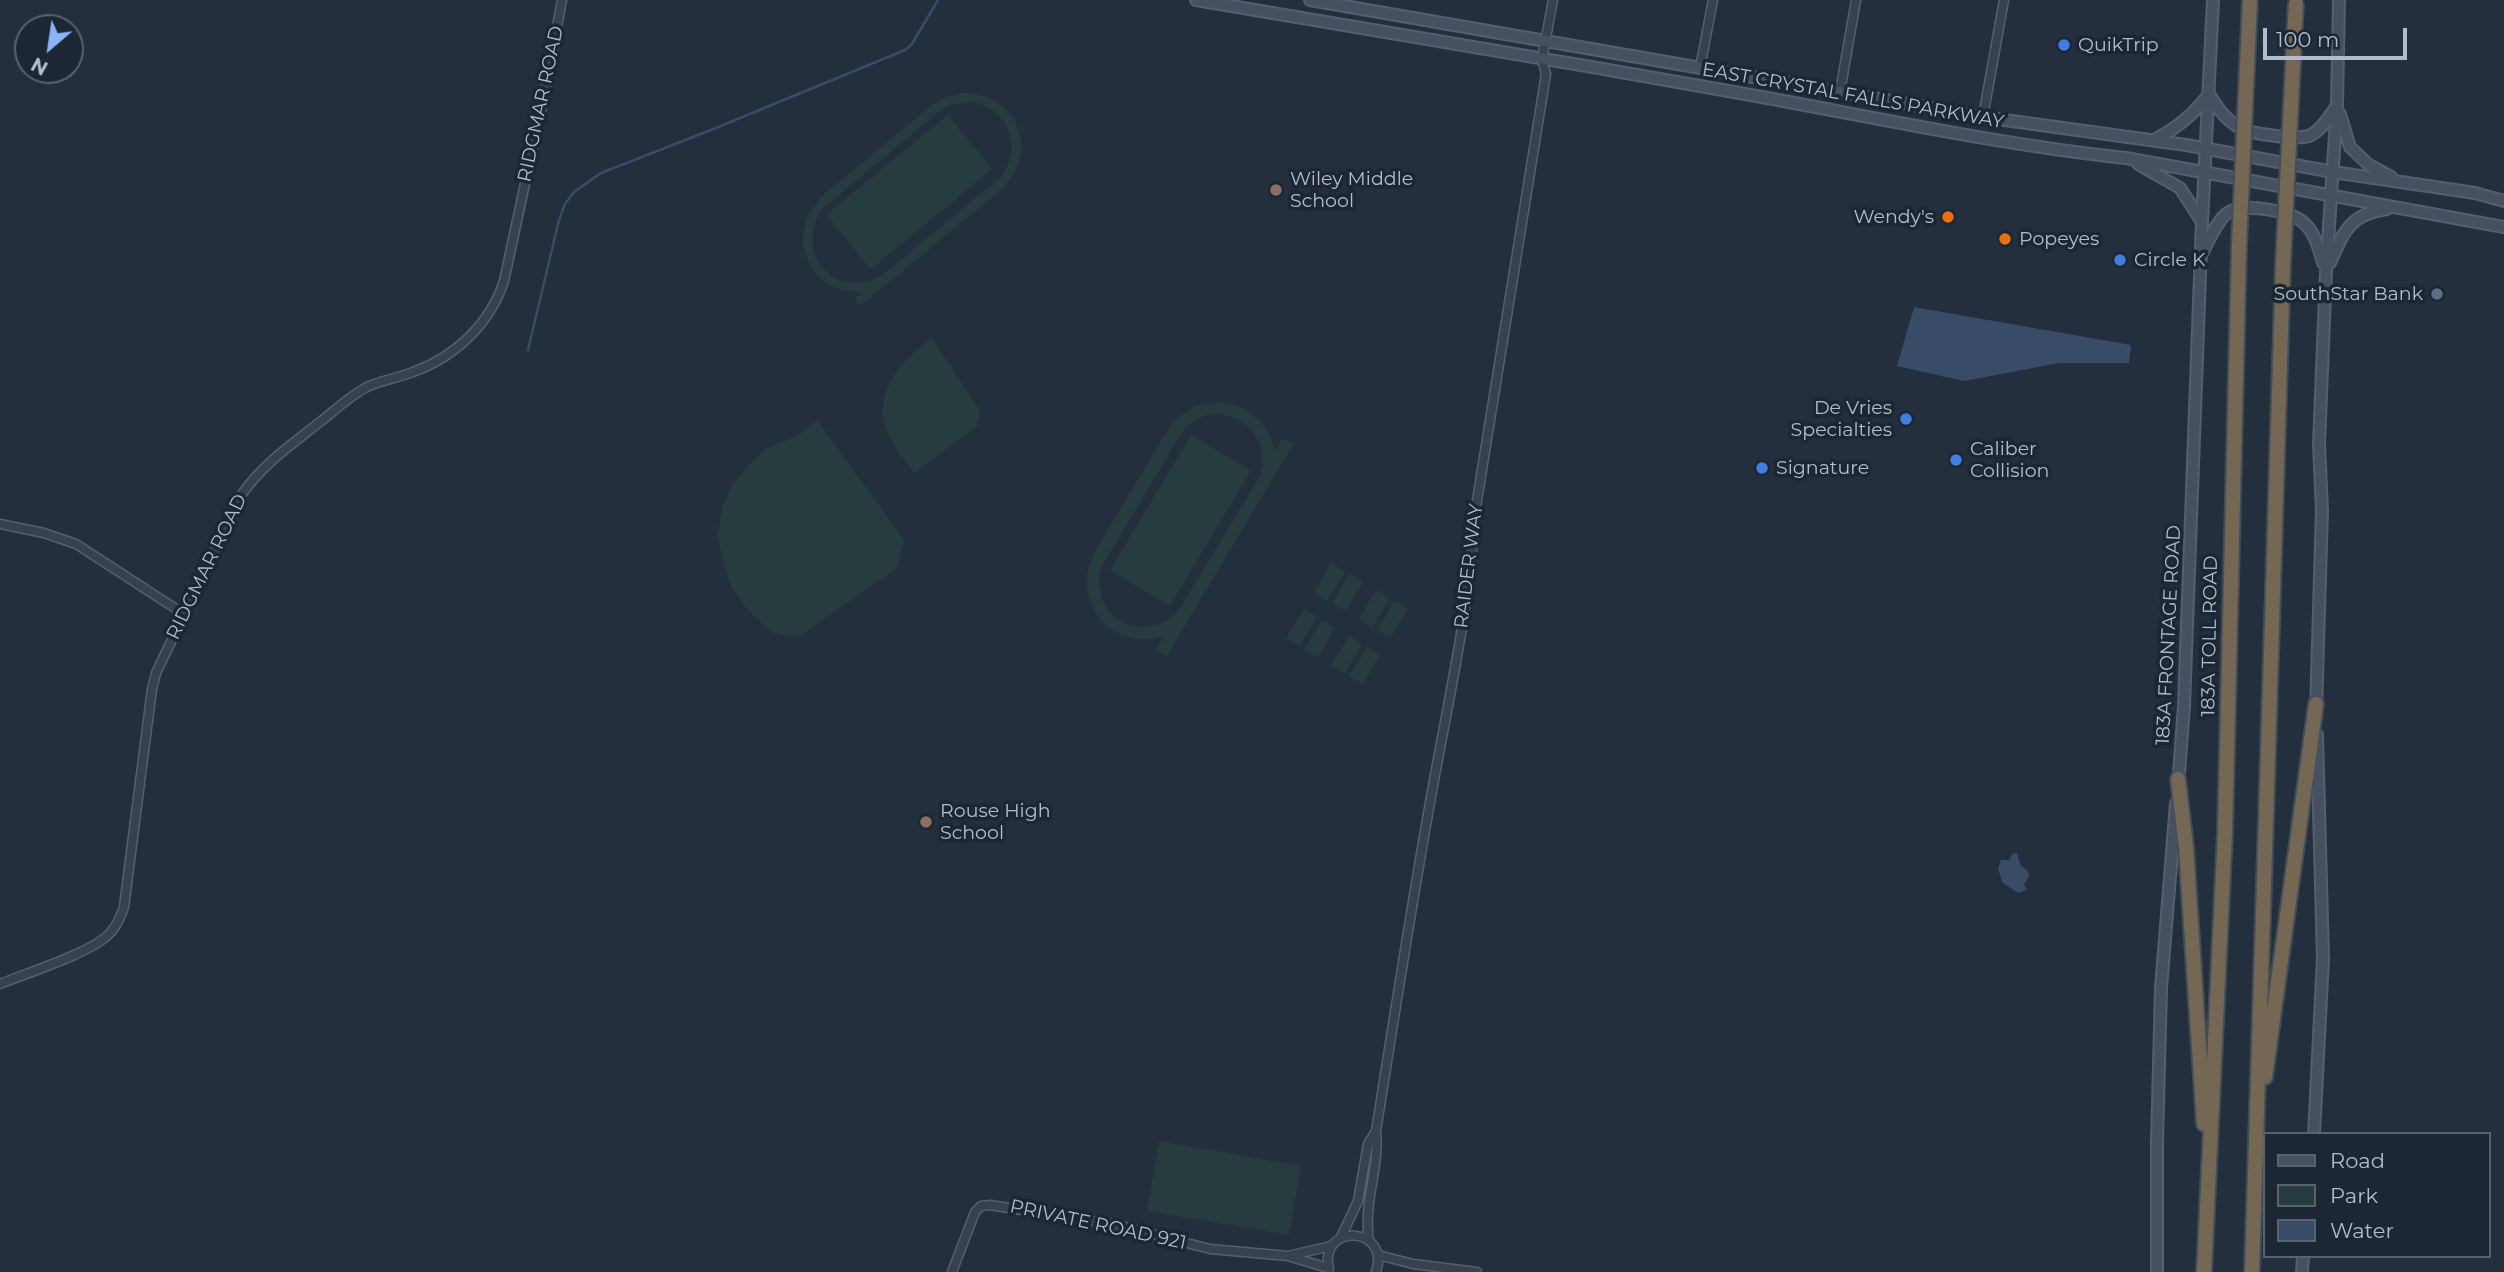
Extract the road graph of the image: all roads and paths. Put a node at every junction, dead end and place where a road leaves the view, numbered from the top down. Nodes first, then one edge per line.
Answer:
1 (562, 0) edge
2 (1196, 0) edge
3 (1310, 0) edge
4 (1553, 0) edge
5 (1713, 0) edge
6 (1856, 0) edge
7 (2004, 0) edge
8 (2213, 0) edge
9 (2250, 0) edge
10 (2339, 0) edge
11 (2296, 1) edge
12 (1327, 3) junction
13 (1325, 22) junction
14 (1545, 41) junction
15 (1542, 59) junction
16 (1700, 68) junction
17 (1697, 86) junction
18 (1840, 92) junction
19 (2209, 94) junction
20 (2337, 105) junction
21 (1838, 111) junction
22 (1983, 117) junction
23 (2154, 140) junction
24 (2206, 149) junction
25 (2126, 158) junction
26 (2333, 172) junction
27 (2204, 173) junction
28 (2395, 180) junction
29 (2331, 197) junction
30 (2504, 201) edge
31 (2396, 208) junction
32 (2202, 222) junction
33 (2504, 227) edge
34 (2201, 255) junction
35 (2326, 272) junction
36 (0, 524) edge
37 (184, 614) junction
38 (2316, 704) junction
39 (2178, 779) junction
40 (0, 984) edge
41 (1376, 1131) junction
42 (2314, 1132) edge
43 (2255, 1148) junction
44 (2208, 1185) junction
45 (1341, 1237) junction
46 (1369, 1241) junction
47 (1331, 1246) junction
48 (1378, 1255) junction
49 (1288, 1256) junction
50 (1329, 1270) edge
51 (952, 1272) edge
52 (1376, 1272) edge
53 (1477, 1272) edge
54 (2157, 1272) edge
55 (2204, 1272) edge
56 (2252, 1272) edge

1 - 37 street, RIDGMAR ROAD
2 - 13 main road, EAST CRYSTAL FALLS PARKWAY
3 - 12 main road, EAST CRYSTAL FALLS PARKWAY
4 - 14 street, RAIDER WAY
5 - 16 street
6 - 18 street
7 - 22 street
8 - 19 main road, 183A FRONTAGE ROAD
9 - 44 highway, 183A TOLL ROAD, bridge
10 - 20 main road
11 - 43 highway, bridge
12 - 13 main road
12 - 14 main road, EAST CRYSTAL FALLS PARKWAY
13 - 15 main road, EAST CRYSTAL FALLS PARKWAY
14 - 15 street, RAIDER WAY
14 - 16 main road, EAST CRYSTAL FALLS PARKWAY
15 - 17 main road, EAST CRYSTAL FALLS PARKWAY
15 - 41 street, RAIDER WAY
16 - 17 main road
16 - 18 main road, EAST CRYSTAL FALLS PARKWAY
17 - 21 main road, EAST CRYSTAL FALLS PARKWAY
18 - 21 main road
18 - 22 main road, EAST CRYSTAL FALLS PARKWAY
19 - 20 main road
19 - 23 main road
19 - 24 main road, 183A FRONTAGE ROAD
20 - 26 main road
20 - 28 main road
21 - 25 main road, EAST CRYSTAL FALLS PARKWAY
22 - 23 main road, EAST CRYSTAL FALLS PARKWAY
23 - 24 main road, EAST CRYSTAL FALLS PARKWAY
24 - 26 main road, EAST CRYSTAL FALLS PARKWAY
24 - 27 main road, 183A FRONTAGE ROAD
25 - 27 main road, EAST CRYSTAL FALLS PARKWAY
25 - 32 main road
26 - 28 main road, EAST CRYSTAL FALLS PARKWAY
26 - 29 main road
27 - 29 main road, EAST CRYSTAL FALLS PARKWAY
27 - 32 main road, 183A FRONTAGE ROAD
28 - 30 main road, EAST CRYSTAL FALLS PARKWAY
29 - 31 main road, EAST CRYSTAL FALLS PARKWAY
29 - 35 main road
31 - 33 main road, EAST CRYSTAL FALLS PARKWAY
31 - 35 main road
32 - 34 main road, 183A FRONTAGE ROAD
34 - 35 main road
34 - 39 main road, 183A FRONTAGE ROAD
35 - 38 main road
36 - 37 street
37 - 40 street, RIDGMAR ROAD
38 - 42 main road
38 - 43 highway
39 - 44 highway
39 - 54 main road, 183A FRONTAGE ROAD
41 - 45 street, RAIDER WAY
41 - 46 street, RAIDER WAY
43 - 56 highway
44 - 55 highway, 183A TOLL ROAD
45 - 46 street
45 - 47 street
46 - 48 street
47 - 49 street, PRIVATE ROAD 921
47 - 50 street
48 - 52 street
48 - 53 street
49 - 50 street, PRIVATE ROAD 921
49 - 51 street, PRIVATE ROAD 921

